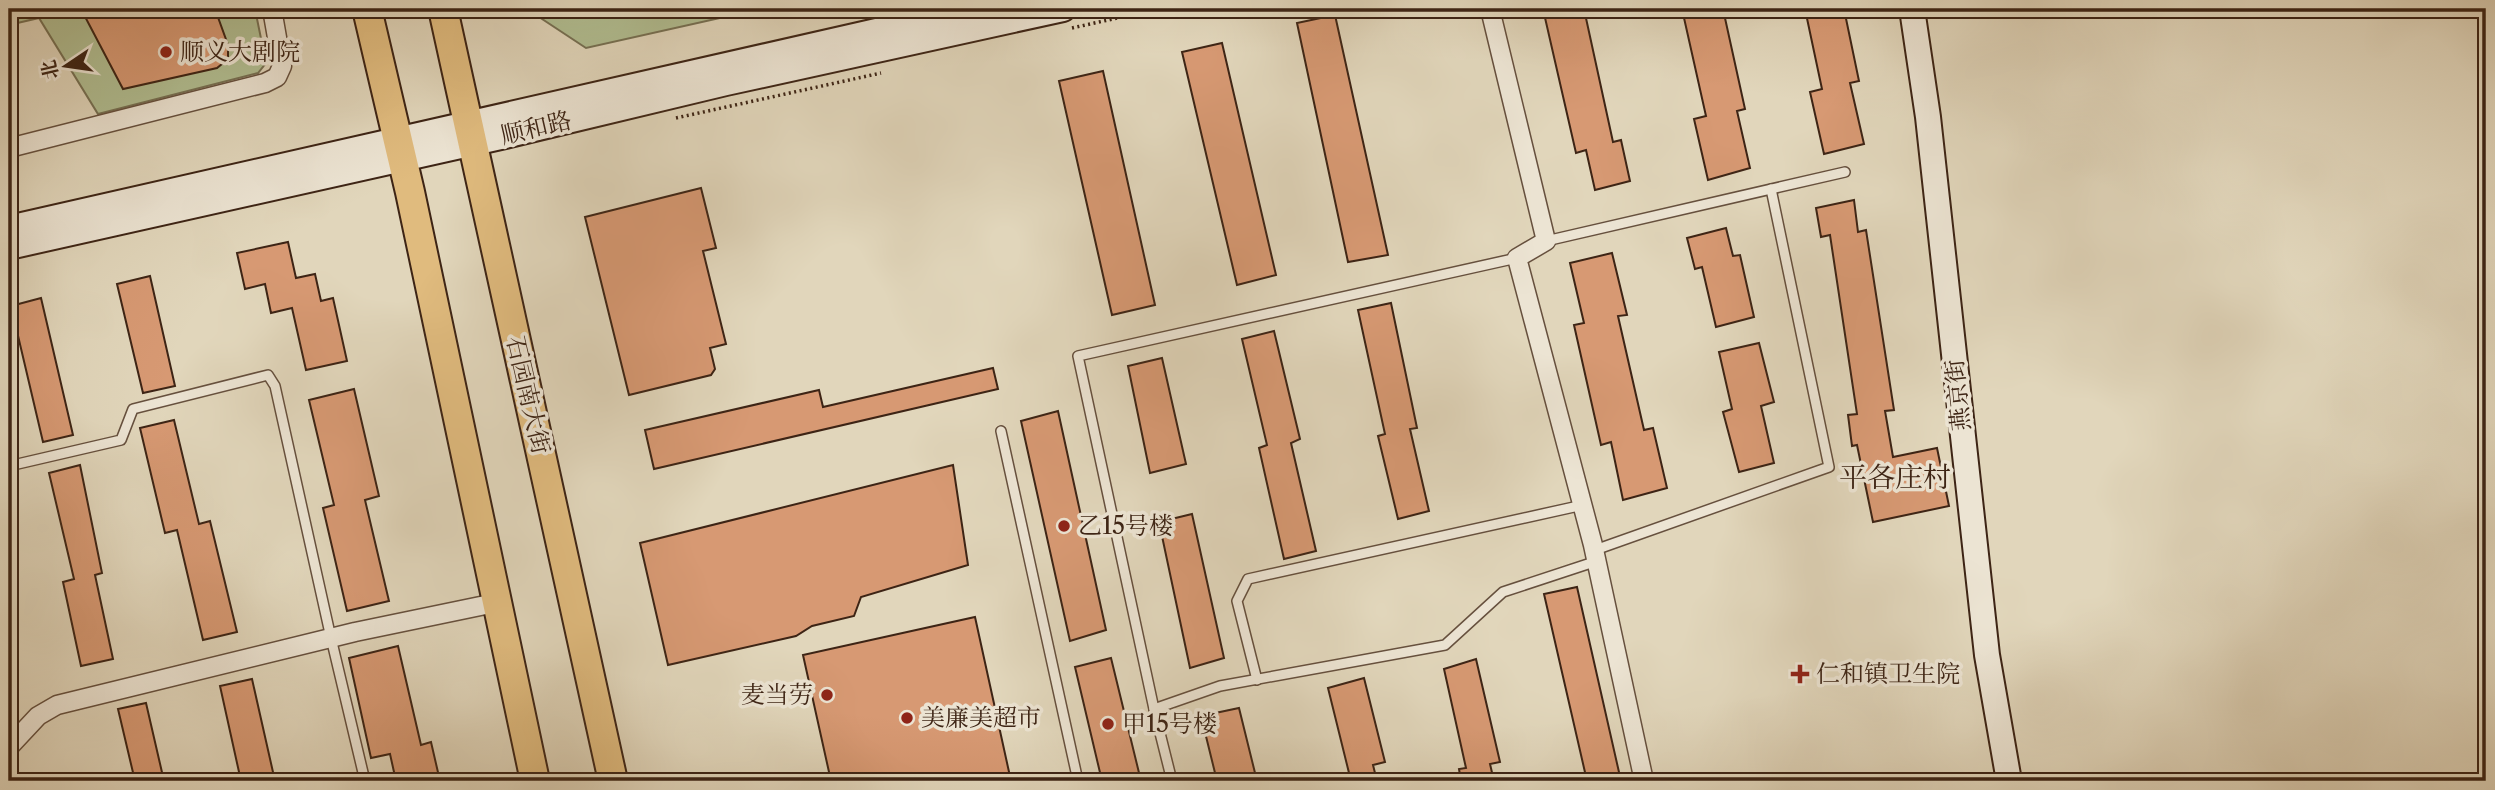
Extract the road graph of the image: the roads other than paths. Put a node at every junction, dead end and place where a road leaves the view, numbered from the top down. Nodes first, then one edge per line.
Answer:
1 (272, 9) edge
2 (367, 9) edge
3 (443, 9) edge
4 (972, 9) edge
5 (1063, 9) edge
6 (1490, 9) edge
7 (1912, 9) edge
8 (471, 133) junction
9 (9, 148) edge
10 (399, 149) junction
11 (1845, 172) dead end
12 (1771, 189) junction
13 (9, 228) edge
14 (1545, 241) junction
15 (9, 247) edge
16 (1517, 258) junction
17 (1001, 431) dead end
18 (9, 466) edge
19 (1583, 505) junction
20 (1596, 555) junction
21 (495, 603) junction
22 (331, 638) junction
23 (1256, 680) junction
24 (1154, 709) junction
25 (9, 747) edge
26 (365, 781) edge
27 (535, 781) edge
28 (613, 781) edge
29 (1078, 781) edge
30 (1172, 781) edge
31 (1644, 781) edge
32 (2009, 781) edge

1 - 9 street
2 - 10 main road
3 - 8 main road, 石园南大街
4 - 8 main road, 顺和路
5 - 8 main road, 顺和路
6 - 14 street
7 - 32 main road, 燕京街
8 - 10 main road, 顺和路
8 - 28 main road, 石园南大街
10 - 13 main road, 顺和路
10 - 15 main road, 顺和路
10 - 21 main road
11 - 12 lane
12 - 14 lane
12 - 20 lane
14 - 16 street
16 - 19 street
16 - 24 lane
17 - 29 lane
18 - 22 lane
19 - 20 street
19 - 23 lane
20 - 23 lane
20 - 31 street
21 - 22 street
21 - 27 main road
22 - 25 street
22 - 26 lane
23 - 24 lane
24 - 30 lane

